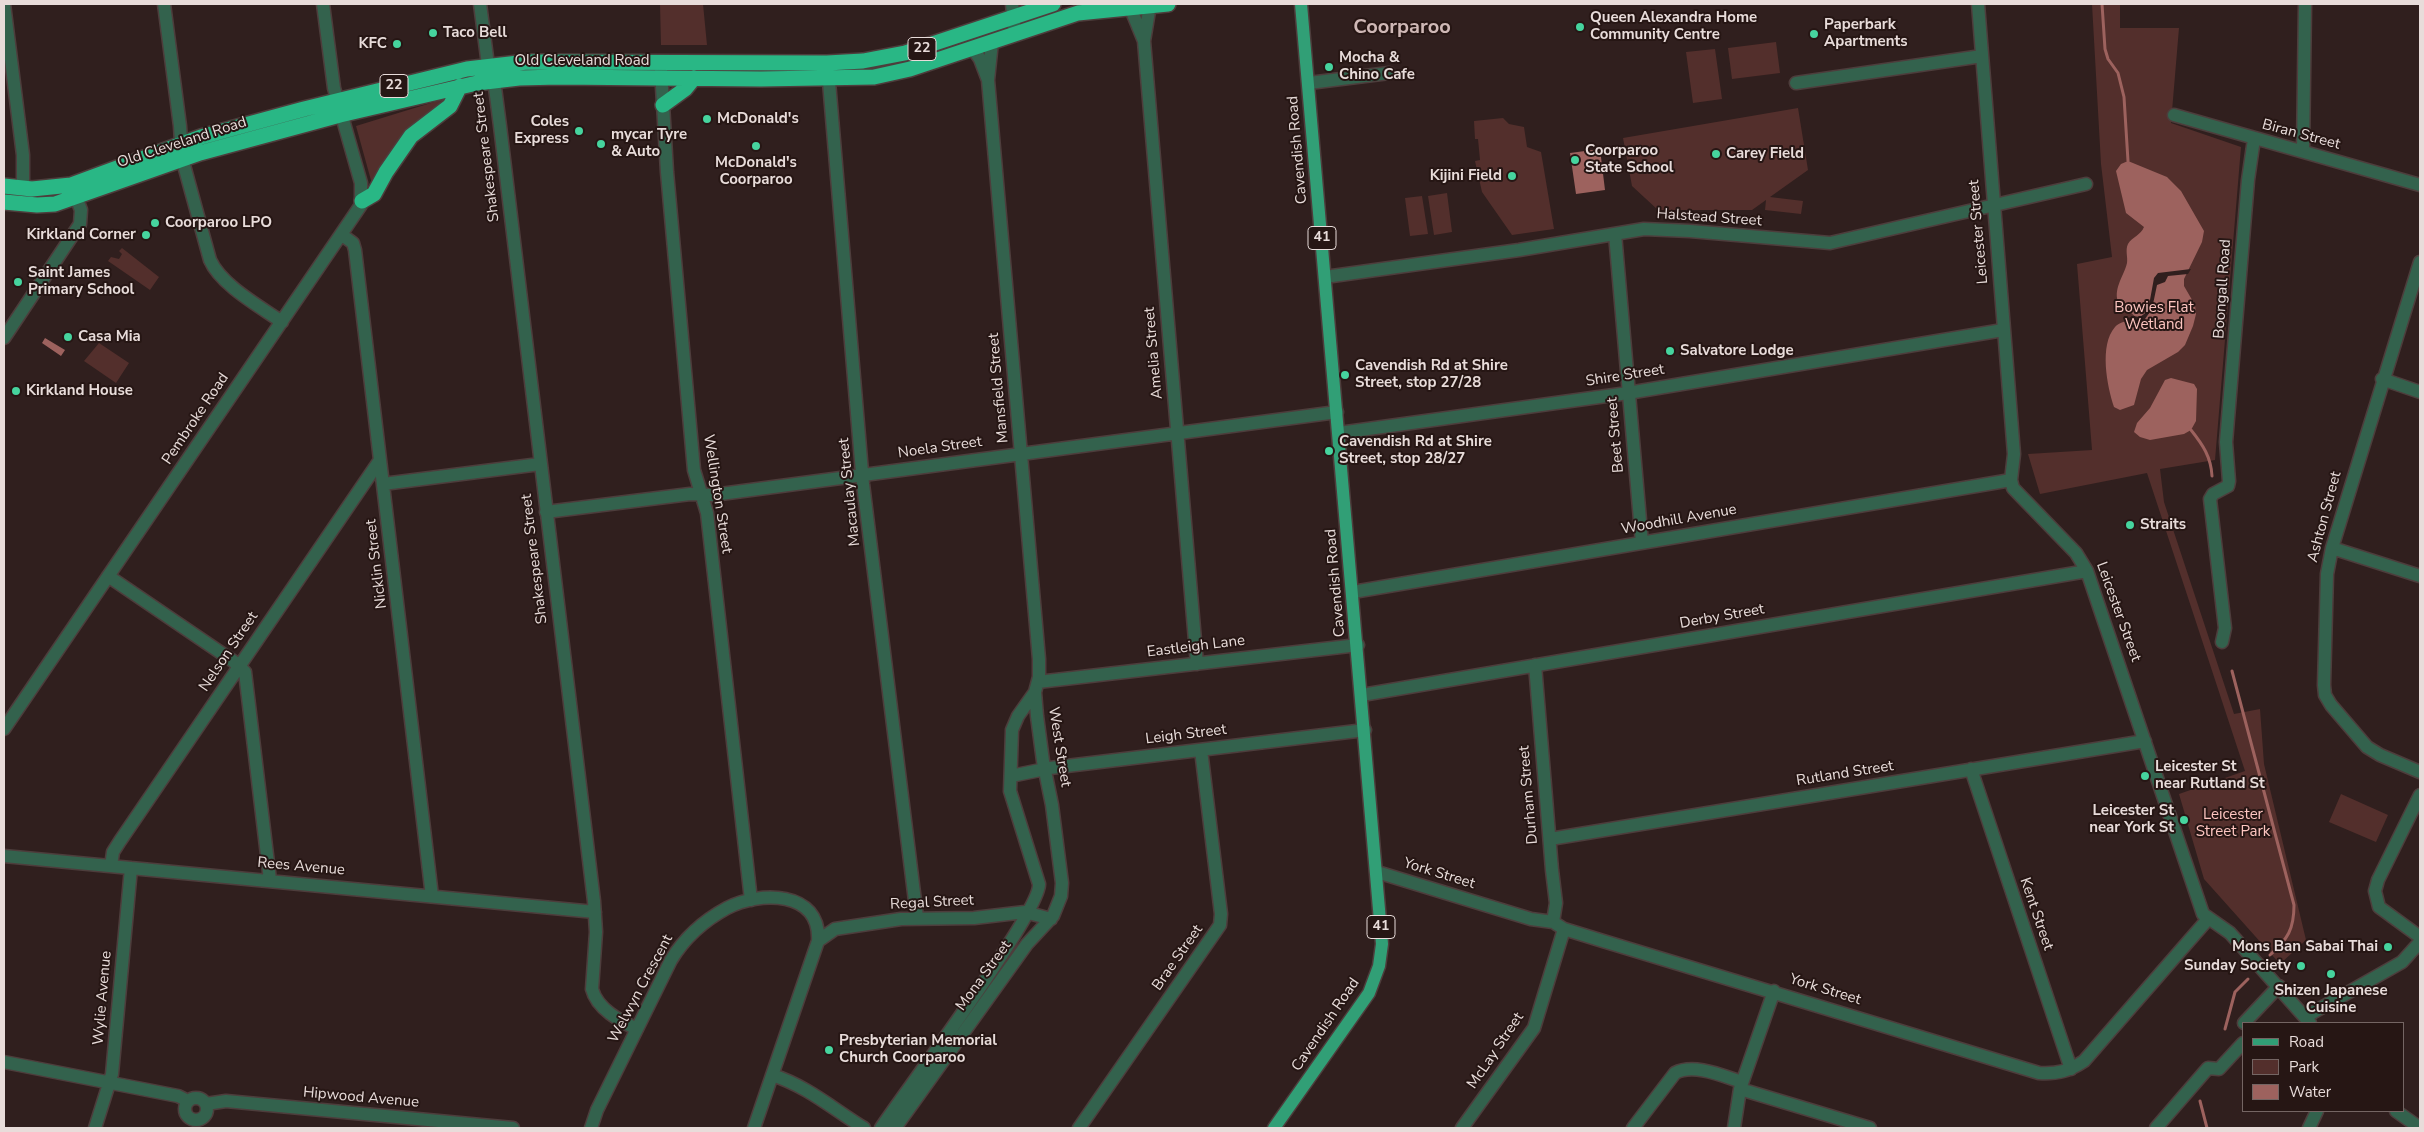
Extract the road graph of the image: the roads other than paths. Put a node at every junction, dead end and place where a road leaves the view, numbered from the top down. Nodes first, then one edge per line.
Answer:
1 (4, 4) edge
2 (164, 4) edge
3 (324, 4) edge
4 (480, 4) edge
5 (1168, 4) edge
6 (1301, 4) edge
7 (1978, 4) edge
8 (2305, 4) edge
9 (1043, 5) edge
10 (1150, 6) junction
11 (1130, 7) junction
12 (1013, 10) edge
13 (1016, 34) junction
14 (1144, 40) junction
15 (992, 42) junction
16 (972, 49) junction
17 (1982, 56) junction
18 (661, 62) junction
19 (827, 63) junction
20 (488, 65) junction
21 (1389, 73) dead end
22 (661, 78) junction
23 (694, 78) junction
24 (828, 78) junction
25 (494, 80) junction
26 (988, 80) junction
27 (1309, 83) junction
28 (1796, 83) dead end
29 (460, 86) junction
30 (662, 105) junction
31 (338, 108) junction
32 (2174, 115) dead end
33 (2254, 139) junction
34 (181, 152) junction
35 (2303, 152) junction
36 (2086, 184) dead end
37 (2420, 185) edge
38 (4, 186) edge
39 (23, 188) junction
40 (74, 191) junction
41 (4, 202) edge
42 (362, 202) junction
43 (1994, 205) junction
44 (1615, 234) junction
45 (342, 235) junction
46 (2420, 262) edge
47 (1325, 277) junction
48 (282, 322) junction
49 (2003, 330) junction
50 (4, 338) edge
51 (2382, 379) junction
52 (1628, 392) junction
53 (2420, 392) edge
54 (1337, 412) junction
55 (1177, 432) junction
56 (1339, 433) junction
57 (1021, 454) junction
58 (380, 460) junction
59 (540, 464) junction
60 (863, 475) junction
61 (2011, 480) junction
62 (383, 484) junction
63 (701, 494) junction
64 (546, 512) junction
65 (1642, 543) junction
66 (2332, 548) junction
67 (2087, 571) junction
68 (108, 576) junction
69 (2420, 576) edge
70 (1353, 592) junction
71 (2222, 642) dead end
72 (1358, 645) junction
73 (1198, 664) junction
74 (1535, 665) junction
75 (239, 666) junction
76 (1037, 687) junction
77 (1362, 695) junction
78 (4, 728) edge
79 (1365, 730) junction
80 (2145, 741) junction
81 (1201, 750) junction
82 (1044, 769) junction
83 (1971, 769) junction
84 (2420, 772) edge
85 (1011, 776) junction
86 (2420, 795) edge
87 (1550, 839) junction
88 (4, 856) edge
89 (111, 866) junction
90 (131, 868) junction
91 (1377, 872) junction
92 (270, 880) junction
93 (432, 896) junction
94 (751, 900) junction
95 (595, 912) junction
96 (1028, 913) junction
97 (917, 917) junction
98 (1051, 918) junction
99 (2208, 919) junction
100 (1553, 922) junction
101 (1564, 929) junction
102 (2420, 936) edge
103 (818, 941) junction
104 (2420, 942) edge
105 (2279, 986) junction
106 (1774, 991) junction
107 (2308, 1020) edge
108 (2245, 1022) edge
109 (2242, 1025) edge
110 (637, 1029) junction
111 (2242, 1036) edge
112 (2242, 1044) edge
113 (4, 1062) edge
114 (2071, 1069) junction
115 (772, 1075) junction
116 (111, 1083) junction
117 (1741, 1086) junction
118 (188, 1101) junction
119 (206, 1104) junction
120 (2317, 1112) edge
121 (2397, 1112) edge
122 (204, 1124) edge
123 (95, 1128) edge
124 (513, 1128) edge
125 (591, 1128) edge
126 (754, 1128) edge
127 (864, 1128) edge
128 (881, 1128) edge
129 (895, 1128) edge
130 (1079, 1128) edge
131 (1274, 1128) edge
132 (1462, 1128) edge
133 (1634, 1128) edge
134 (1734, 1128) edge
135 (1870, 1128) edge
136 (2156, 1128) edge
137 (2309, 1128) edge
138 (2420, 1128) edge

1 - 39 street
2 - 34 street
3 - 31 street
4 - 20 street, Shakespeare Street
5 - 10 highway, Old Cleveland Road / 22
6 - 27 main road, Cavendish Road / 41
7 - 17 street, Leicester Street
8 - 35 street
9 - 12 highway, Old Cleveland Road / 22
10 - 11 highway, Old Cleveland Road / 22
10 - 14 street, Amelia Street
11 - 13 highway, Old Cleveland Road / 22
11 - 14 street, Amelia Street
12 - 13 street
12 - 19 highway, Old Cleveland Road / 22
13 - 15 highway, Old Cleveland Road / 22
14 - 55 street, Amelia Street
15 - 16 highway, Old Cleveland Road / 22
15 - 26 street, Mansfield Street
16 - 24 highway, Old Cleveland Road / 22
16 - 26 street, Mansfield Street
17 - 28 street
17 - 43 street, Leicester Street
18 - 19 highway, Old Cleveland Road / 22
18 - 20 highway, Old Cleveland Road / 22
18 - 22 street, Wellington Street
19 - 24 street, Macaulay Street
20 - 25 street, Shakespeare Street
20 - 31 highway, Old Cleveland Road / 22
21 - 27 street
22 - 23 highway, Old Cleveland Road / 22
22 - 25 highway, Old Cleveland Road / 22
22 - 30 street, Wellington Street
23 - 24 highway, Old Cleveland Road / 22
23 - 30 highway
24 - 60 street, Macaulay Street
25 - 29 highway, Old Cleveland Road / 22
25 - 59 street, Shakespeare Street
26 - 57 street, Mansfield Street
27 - 47 main road, Cavendish Road / 41
29 - 31 highway, Old Cleveland Road / 22
29 - 42 highway
30 - 63 street, Wellington Street
31 - 34 highway, Old Cleveland Road / 22
31 - 42 street
32 - 33 street, Biran Street
33 - 35 street, Biran Street
33 - 71 street, Boongall Road
34 - 40 highway, Old Cleveland Road / 22
34 - 48 street
35 - 37 street, Biran Street
36 - 43 street, Halstead Street
38 - 39 highway, Old Cleveland Road / 22
39 - 40 highway, Old Cleveland Road / 22
40 - 41 highway, Old Cleveland Road / 22
40 - 50 street
42 - 45 street, Pembroke Road
43 - 44 street, Halstead Street
43 - 49 street, Leicester Street
44 - 47 street, Halstead Street
44 - 52 street, Beet Street
45 - 48 street, Pembroke Road
45 - 58 street, Nicklin Street
46 - 51 street, Ashton Street
47 - 54 main road, Cavendish Road / 41
48 - 68 street, Pembroke Road
49 - 52 street, Shire Street
49 - 61 street, Leicester Street
51 - 53 street
51 - 66 street, Ashton Street
52 - 56 street, Shire Street
52 - 65 street, Beet Street
54 - 55 street, Noela Street
54 - 56 main road, Cavendish Road / 41
55 - 57 street, Noela Street
55 - 73 street, Amelia Street
56 - 70 main road, Cavendish Road / 41
57 - 60 street, Noela Street
57 - 76 street, Mansfield Street
58 - 62 street, Nicklin Street
58 - 75 street, Nelson Street
59 - 62 street
59 - 64 street, Shakespeare Street
60 - 63 street, Noela Street
60 - 97 street, Macaulay Street
61 - 65 street, Woodhill Avenue
61 - 67 street, Leicester Street
62 - 93 street, Nicklin Street
63 - 64 street, Noela Street
63 - 94 street, Wellington Street
64 - 95 street, Shakespeare Street
65 - 70 street, Woodhill Avenue
66 - 69 street
66 - 84 street, Ashton Street
67 - 74 street, Derby Street
67 - 80 street, Leicester Street
68 - 75 street
68 - 78 street, Pembroke Road
70 - 72 main road, Cavendish Road / 41
72 - 73 street, Eastleigh Lane
72 - 77 main road, Cavendish Road / 41
73 - 76 street, Eastleigh Lane
74 - 77 street, Derby Street
74 - 87 street, Durham Street
75 - 89 street, Nelson Street
75 - 92 street
76 - 82 street, West Street
76 - 85 street, West Street
77 - 79 main road, Cavendish Road / 41
79 - 81 street, Leigh Street
79 - 91 main road, Cavendish Road / 41
80 - 83 street, Rutland Street
80 - 99 street, Leicester Street
81 - 82 street, Leigh Street
81 - 130 street, Brae Street
82 - 85 street, Leigh Street
82 - 98 street, West Street
83 - 87 street, Rutland Street
83 - 114 street, Kent Street
85 - 96 street, West Street
86 - 102 street
87 - 100 street, Durham Street
88 - 89 street, Rees Avenue
89 - 90 street, Rees Avenue
90 - 92 street, Rees Avenue
90 - 116 street, Wylie Avenue
91 - 100 street, York Street
91 - 131 main road, Cavendish Road / 41
92 - 93 street, Rees Avenue
93 - 95 street, Rees Avenue
94 - 103 street, Welwyn Crescent
94 - 110 street, Welwyn Crescent
95 - 110 street, Shakespeare Street
96 - 97 street, Regal Street
96 - 98 street, Regal Street
96 - 128 street, Mona Street
97 - 103 street, Regal Street
98 - 129 street, Mona Street
99 - 105 street
99 - 114 street, York Street
100 - 101 street, York Street
101 - 106 street, York Street
101 - 132 street, McLay Street
103 - 115 street
104 - 107 street
105 - 107 street
105 - 108 street
106 - 114 street, York Street
106 - 117 street
109 - 111 street
110 - 125 street, Welwyn Crescent
112 - 136 street
113 - 116 street
115 - 126 street
115 - 127 street
116 - 118 street
116 - 123 street, Wylie Avenue
117 - 133 street
117 - 134 street
117 - 135 street
118 - 119 street, Hipwood Avenue
118 - 122 street
119 - 122 street
119 - 124 street, Hipwood Avenue
120 - 137 street
121 - 138 street

